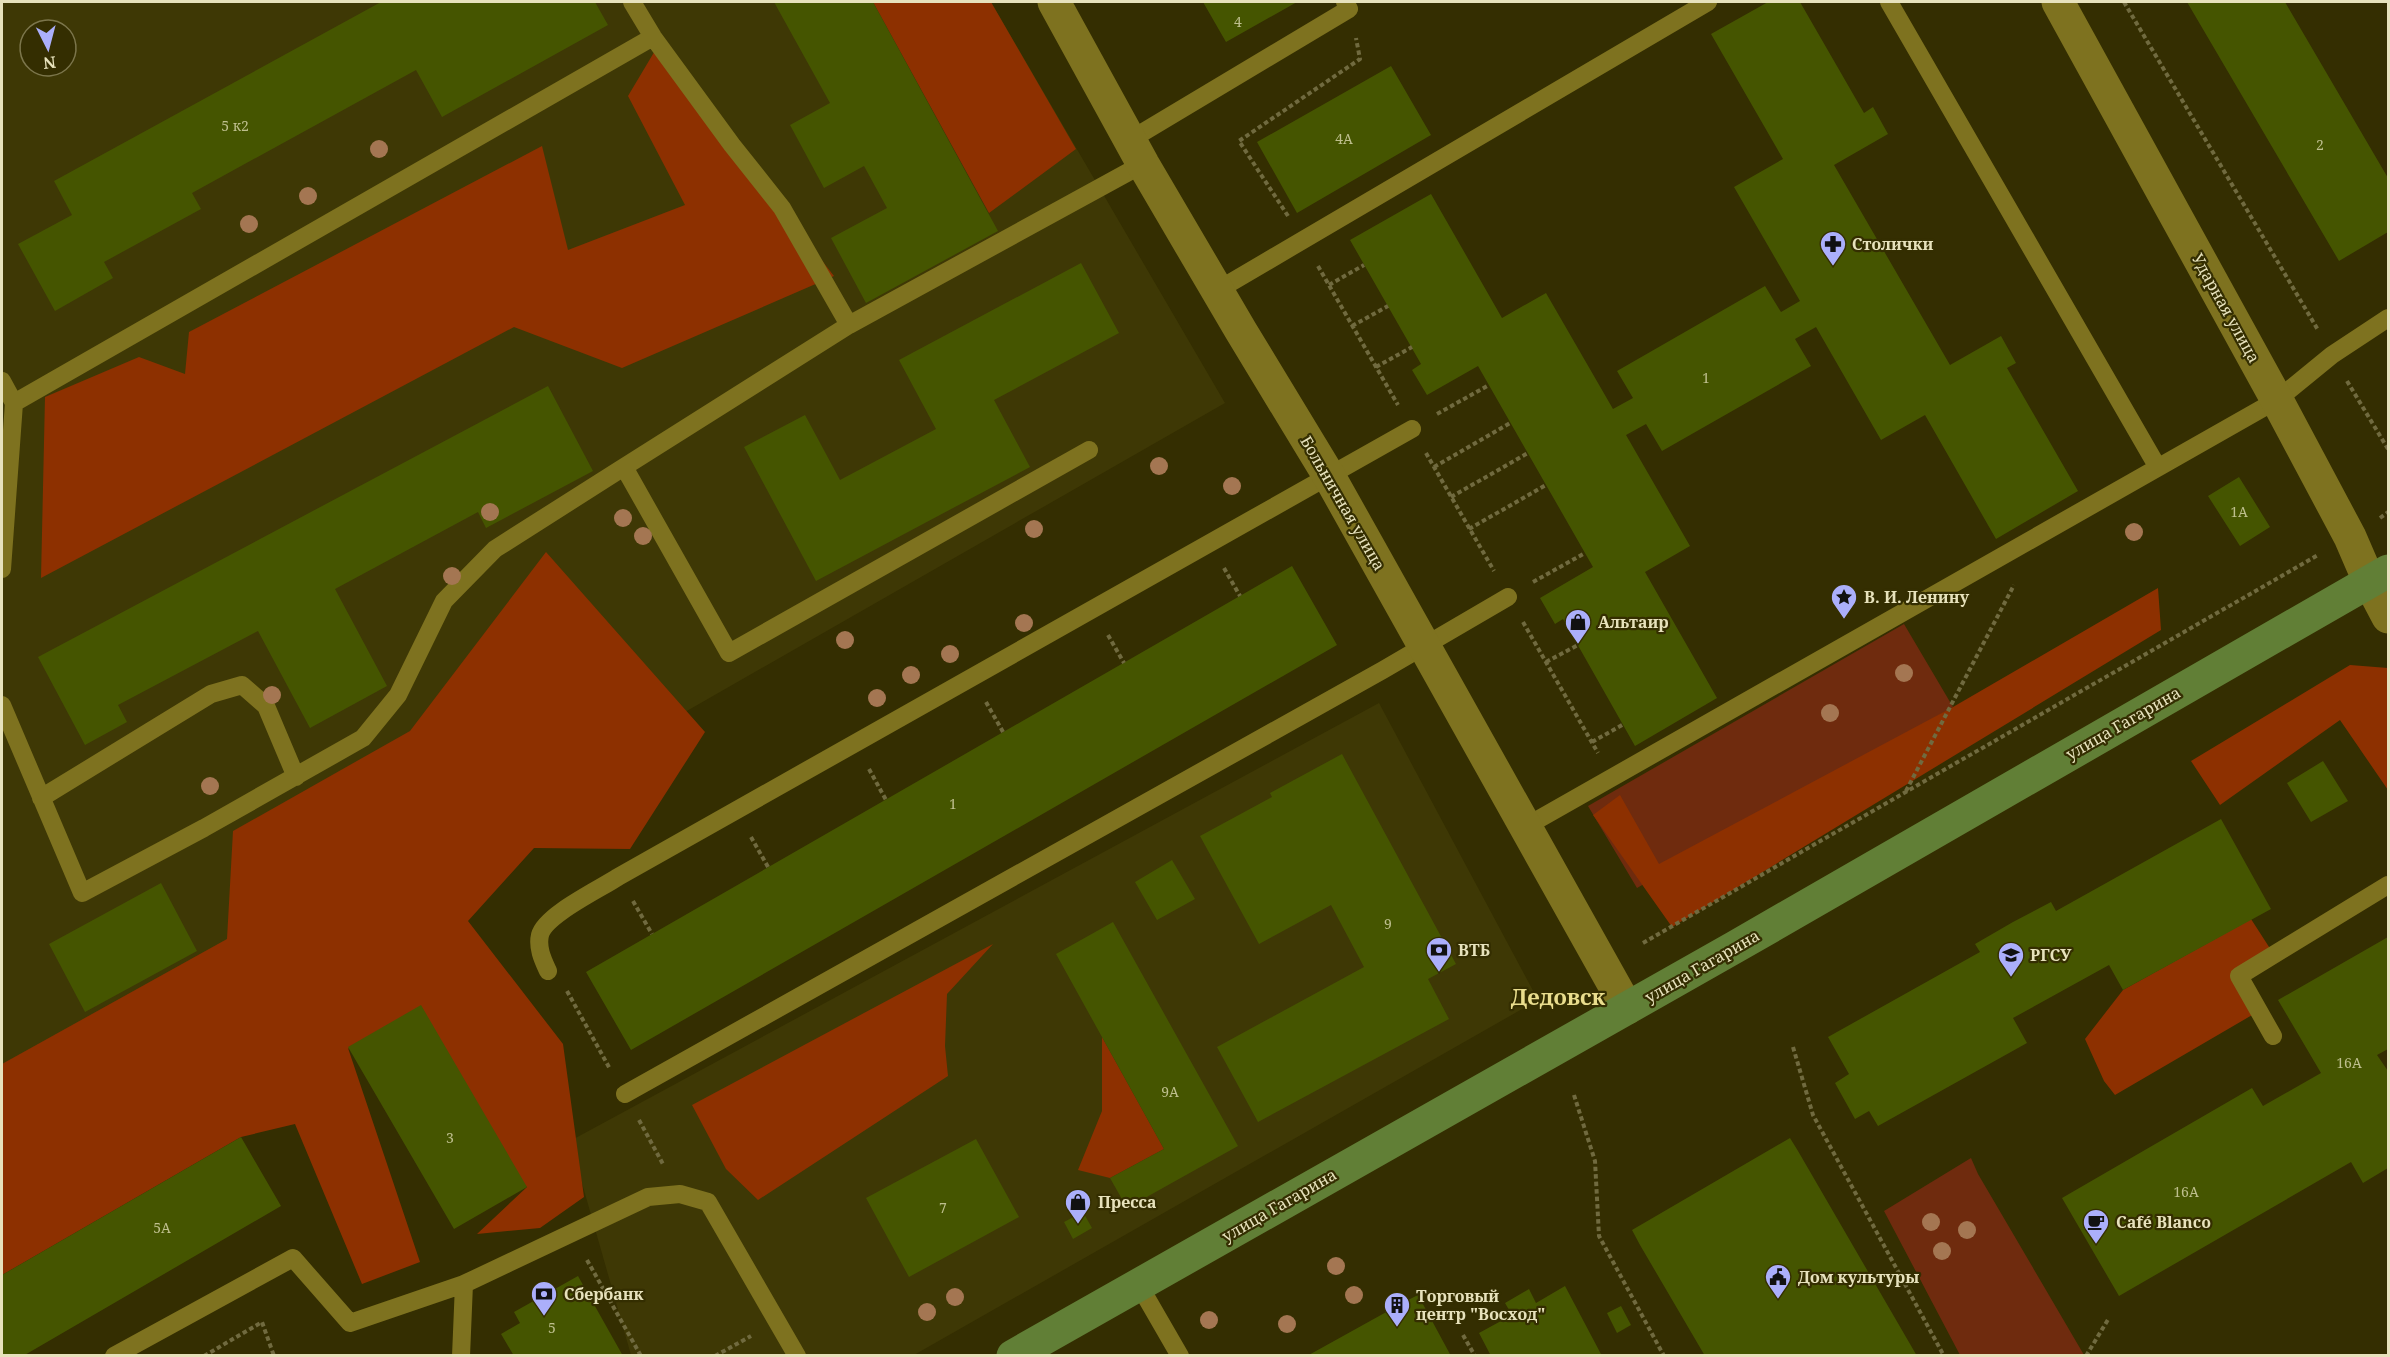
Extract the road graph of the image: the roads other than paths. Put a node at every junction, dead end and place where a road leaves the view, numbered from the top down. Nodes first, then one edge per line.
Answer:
1 (632, 2) edge
2 (1054, 2) edge
3 (1708, 2) edge
4 (1889, 2) edge
5 (2058, 2) edge
6 (1347, 5) edge
7 (653, 37) junction
8 (1137, 152) junction
9 (1218, 290) junction
10 (2388, 318) edge
11 (849, 325) junction
12 (2, 381) edge
13 (2277, 400) junction
14 (14, 403) junction
15 (1412, 429) road end
16 (1089, 450) dead end
17 (624, 466) junction
18 (2157, 466) junction
19 (1329, 476) junction
20 (2, 569) edge
21 (2379, 576) edge
22 (1508, 597) road end
23 (2388, 617) edge
24 (1424, 647) junction
25 (2, 705) edge
26 (296, 777) junction
27 (41, 798) junction
28 (1525, 827) junction
29 (2388, 885) edge
30 (548, 971) road end
31 (1627, 1008) junction
32 (2273, 1036) dead end
33 (625, 1094) road end
34 (464, 1284) junction
35 (1139, 1285) junction
36 (114, 1356) edge
37 (461, 1356) edge
38 (797, 1356) edge
39 (1013, 1356) edge
40 (1180, 1356) edge

1 - 7 lane
2 - 8 street, Больничная улица
3 - 9 lane
4 - 18 lane
5 - 13 street, Ударная улица
6 - 8 lane
7 - 11 lane
7 - 14 lane
8 - 9 street, Больничная улица
8 - 11 lane
9 - 19 street, Больничная улица
10 - 13 lane
11 - 17 lane
12 - 14 lane
13 - 18 lane
13 - 21 street, Ударная улица
14 - 20 lane
15 - 19 lane
16 - 17 lane
17 - 26 lane
18 - 28 lane
19 - 24 street, Больничная улица
19 - 30 lane
21 - 23 street, Ударная улица
21 - 31 street, улица Гагарина
22 - 24 lane
24 - 28 street, Больничная улица
24 - 33 lane
25 - 27 lane
26 - 27 lane
26 - 27 lane
28 - 31 street, Больничная улица
29 - 32 lane
31 - 35 street, улица Гагарина
34 - 36 lane
34 - 37 lane
34 - 38 lane
35 - 39 street, улица Гагарина
35 - 40 lane

